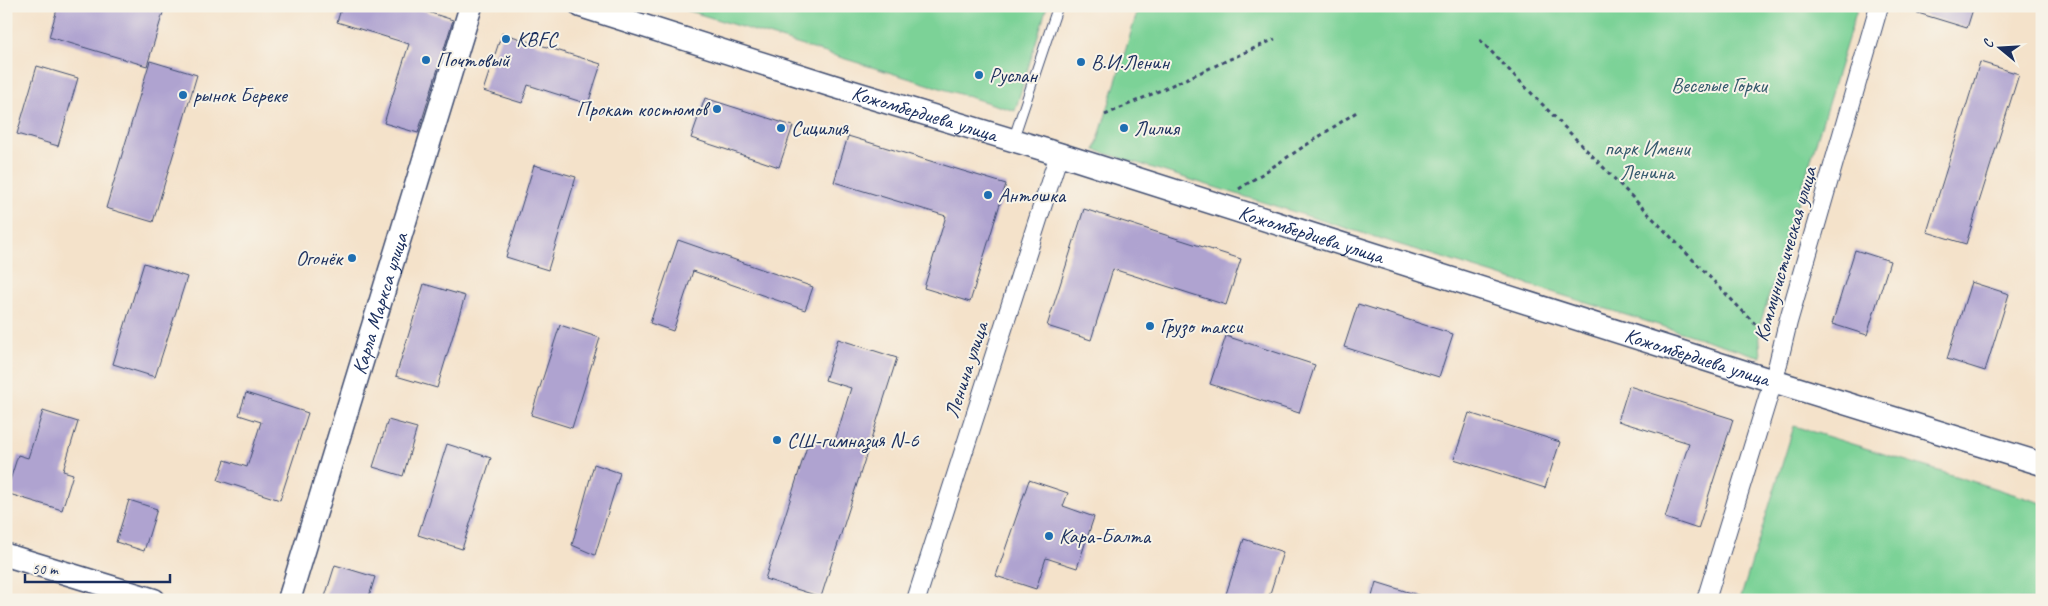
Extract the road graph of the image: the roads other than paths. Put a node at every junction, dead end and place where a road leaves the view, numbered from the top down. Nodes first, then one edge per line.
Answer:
1 (471, 6) edge
2 (581, 6) edge
3 (1058, 6) edge
4 (1879, 6) edge
5 (1013, 140) junction
6 (1059, 154) junction
7 (1773, 381) junction
8 (2042, 464) edge
9 (6, 555) edge
10 (154, 600) edge
11 (288, 600) edge
12 (916, 600) edge
13 (1706, 600) edge

1 - 11 street, Карла Маркса улица
2 - 5 street, Кожомбердиева улица
3 - 5 lane
4 - 7 street, Коммунистическая улица
5 - 6 street, Кожомбердиева улица
6 - 7 street, Кожомбердиева улица
6 - 12 street, Ленина улица
7 - 8 street, Кожомбердиева улица
7 - 13 street, Коммунистическая улица
9 - 10 street

